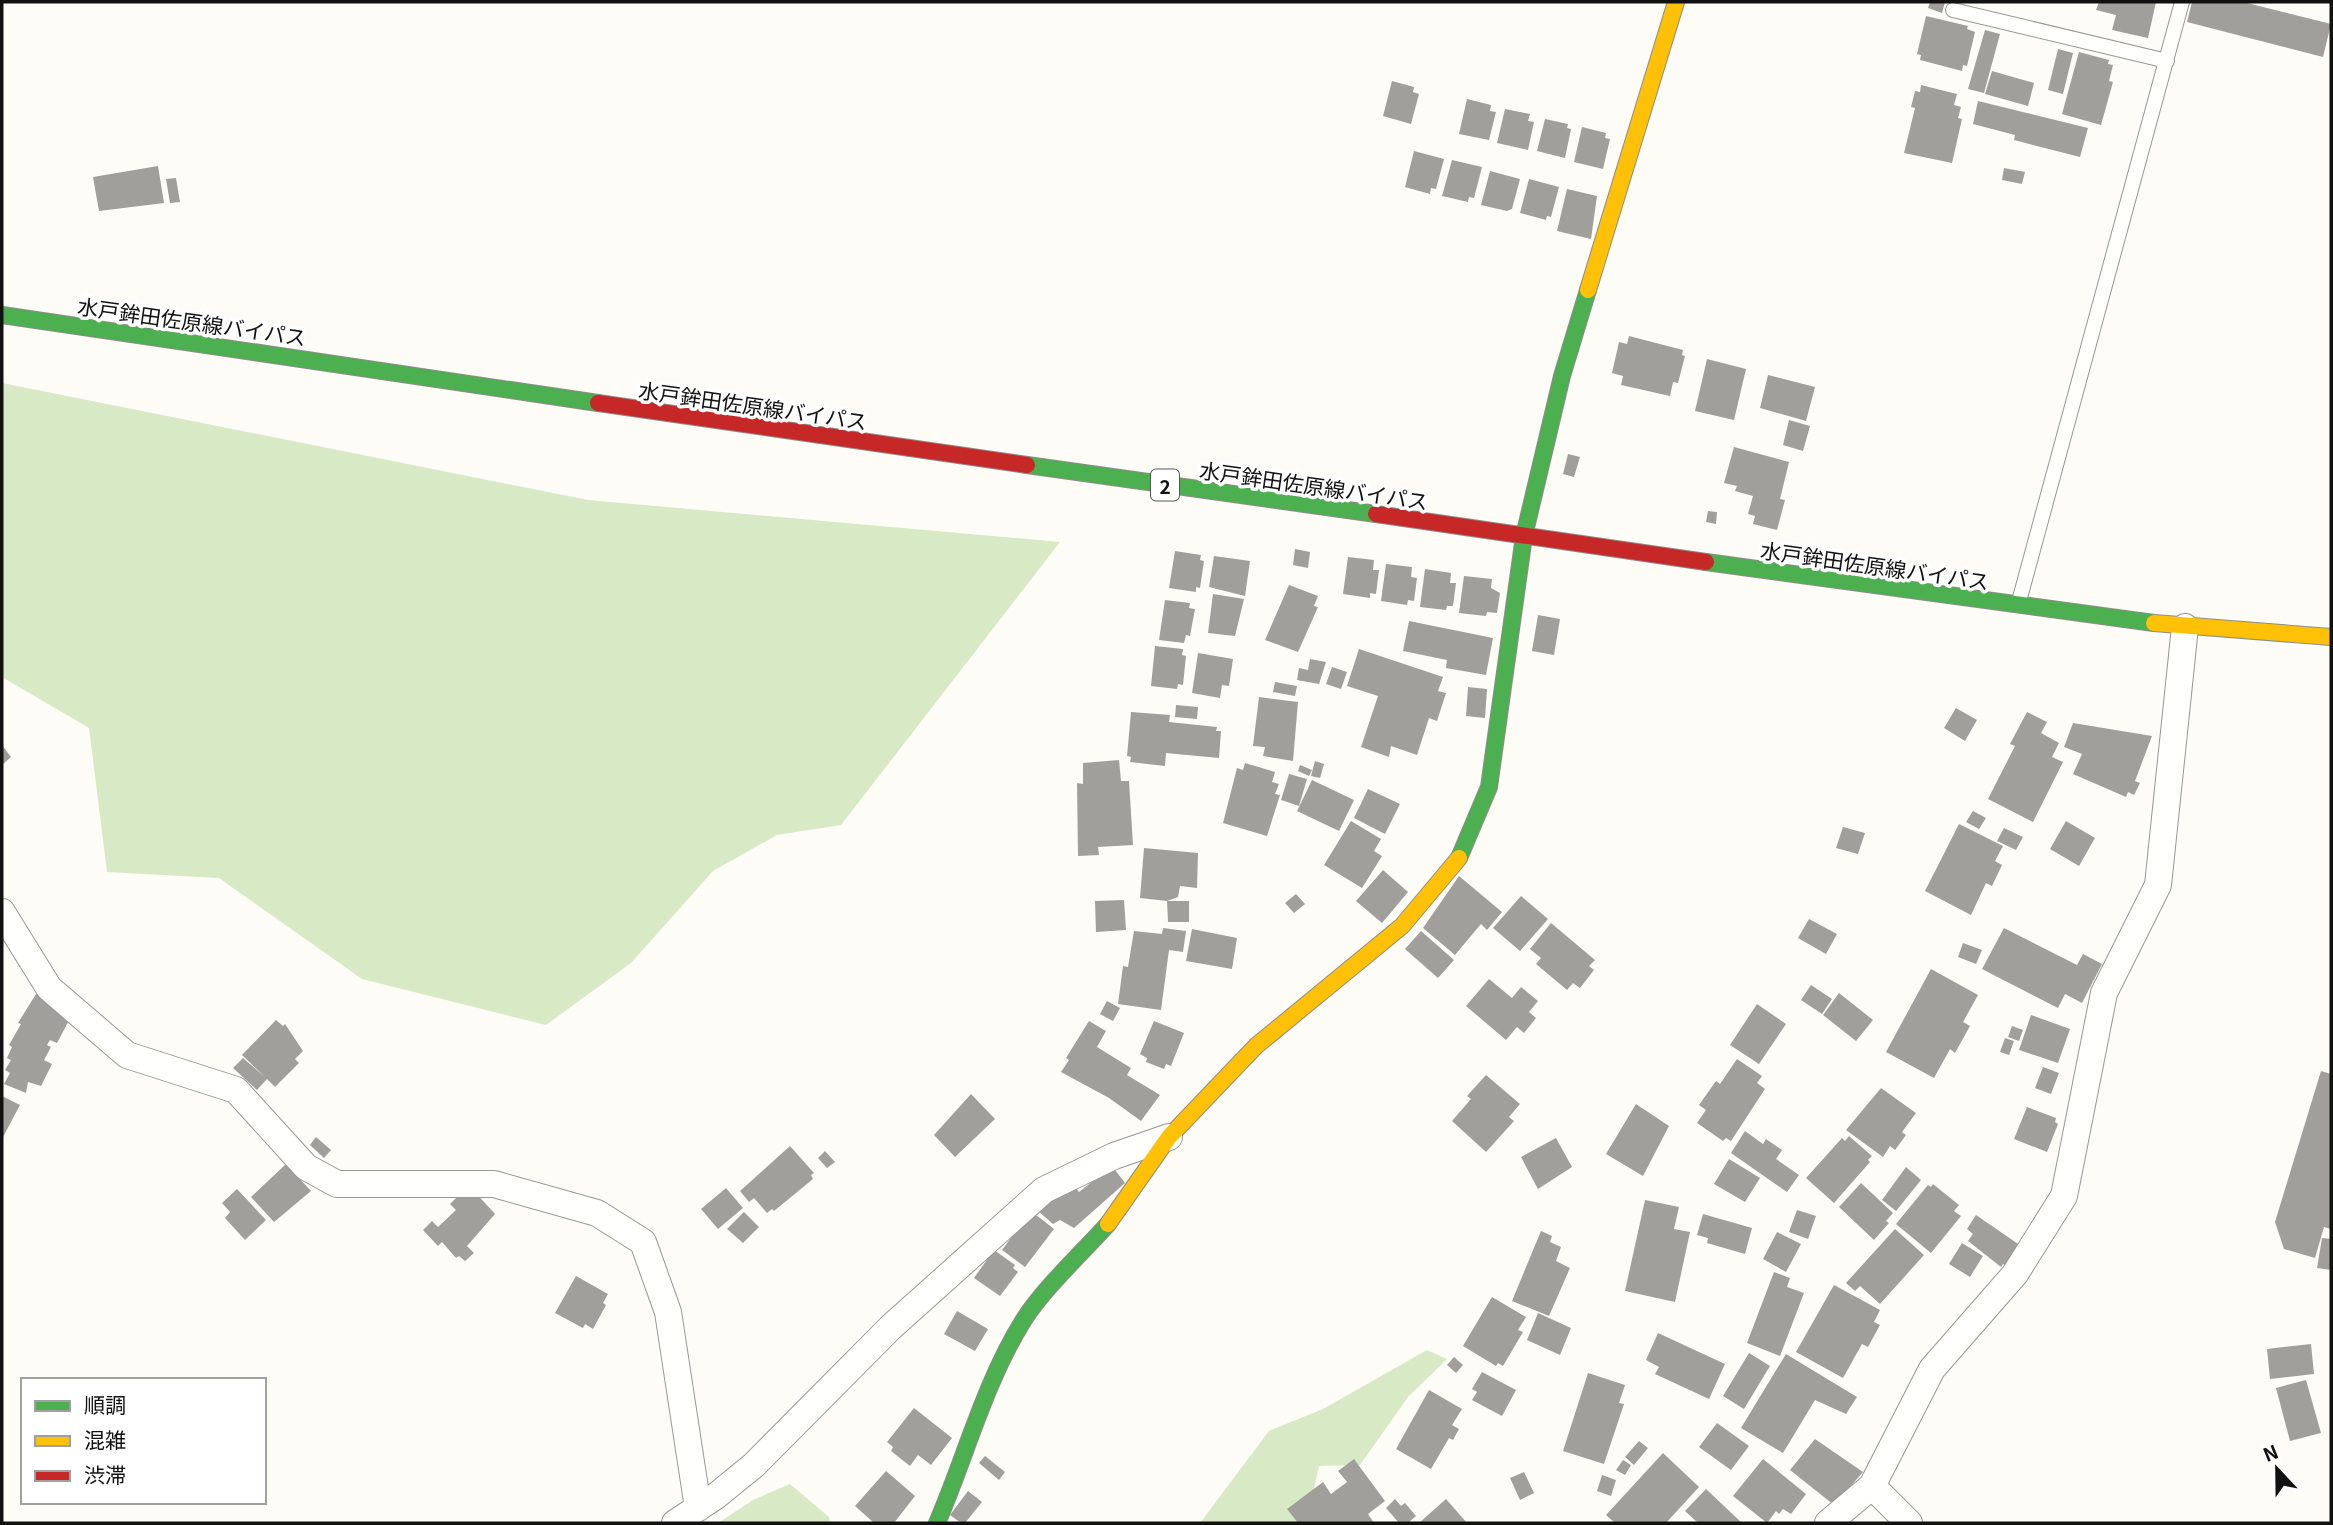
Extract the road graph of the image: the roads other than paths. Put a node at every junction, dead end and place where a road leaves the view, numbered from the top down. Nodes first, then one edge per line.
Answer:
1 (1676, 2) edge
2 (2182, 2) edge
3 (1954, 10) dead end
4 (2167, 61) junction
5 (2, 315) edge
6 (1524, 536) junction
7 (2017, 606) junction
8 (2185, 627) junction
9 (2331, 637) edge
10 (2, 912) edge
11 (1169, 1137) junction
12 (1872, 1486) junction
13 (698, 1508) junction
14 (675, 1523) edge
15 (937, 1523) edge
16 (1828, 1523) edge
17 (1909, 1523) edge

1 - 6 main road
2 - 4 lane
3 - 4 lane
4 - 7 lane
5 - 6 main road, 水戸鉾田佐原線バイパス / 2
6 - 7 main road, 水戸鉾田佐原線バイパス / 2
6 - 11 main road
7 - 8 main road, 水戸鉾田佐原線バイパス / 2
8 - 9 main road, 水戸鉾田佐原線バイパス / 2
8 - 12 street
10 - 13 street
11 - 13 street
11 - 15 main road
12 - 16 street
12 - 17 street
13 - 14 street

